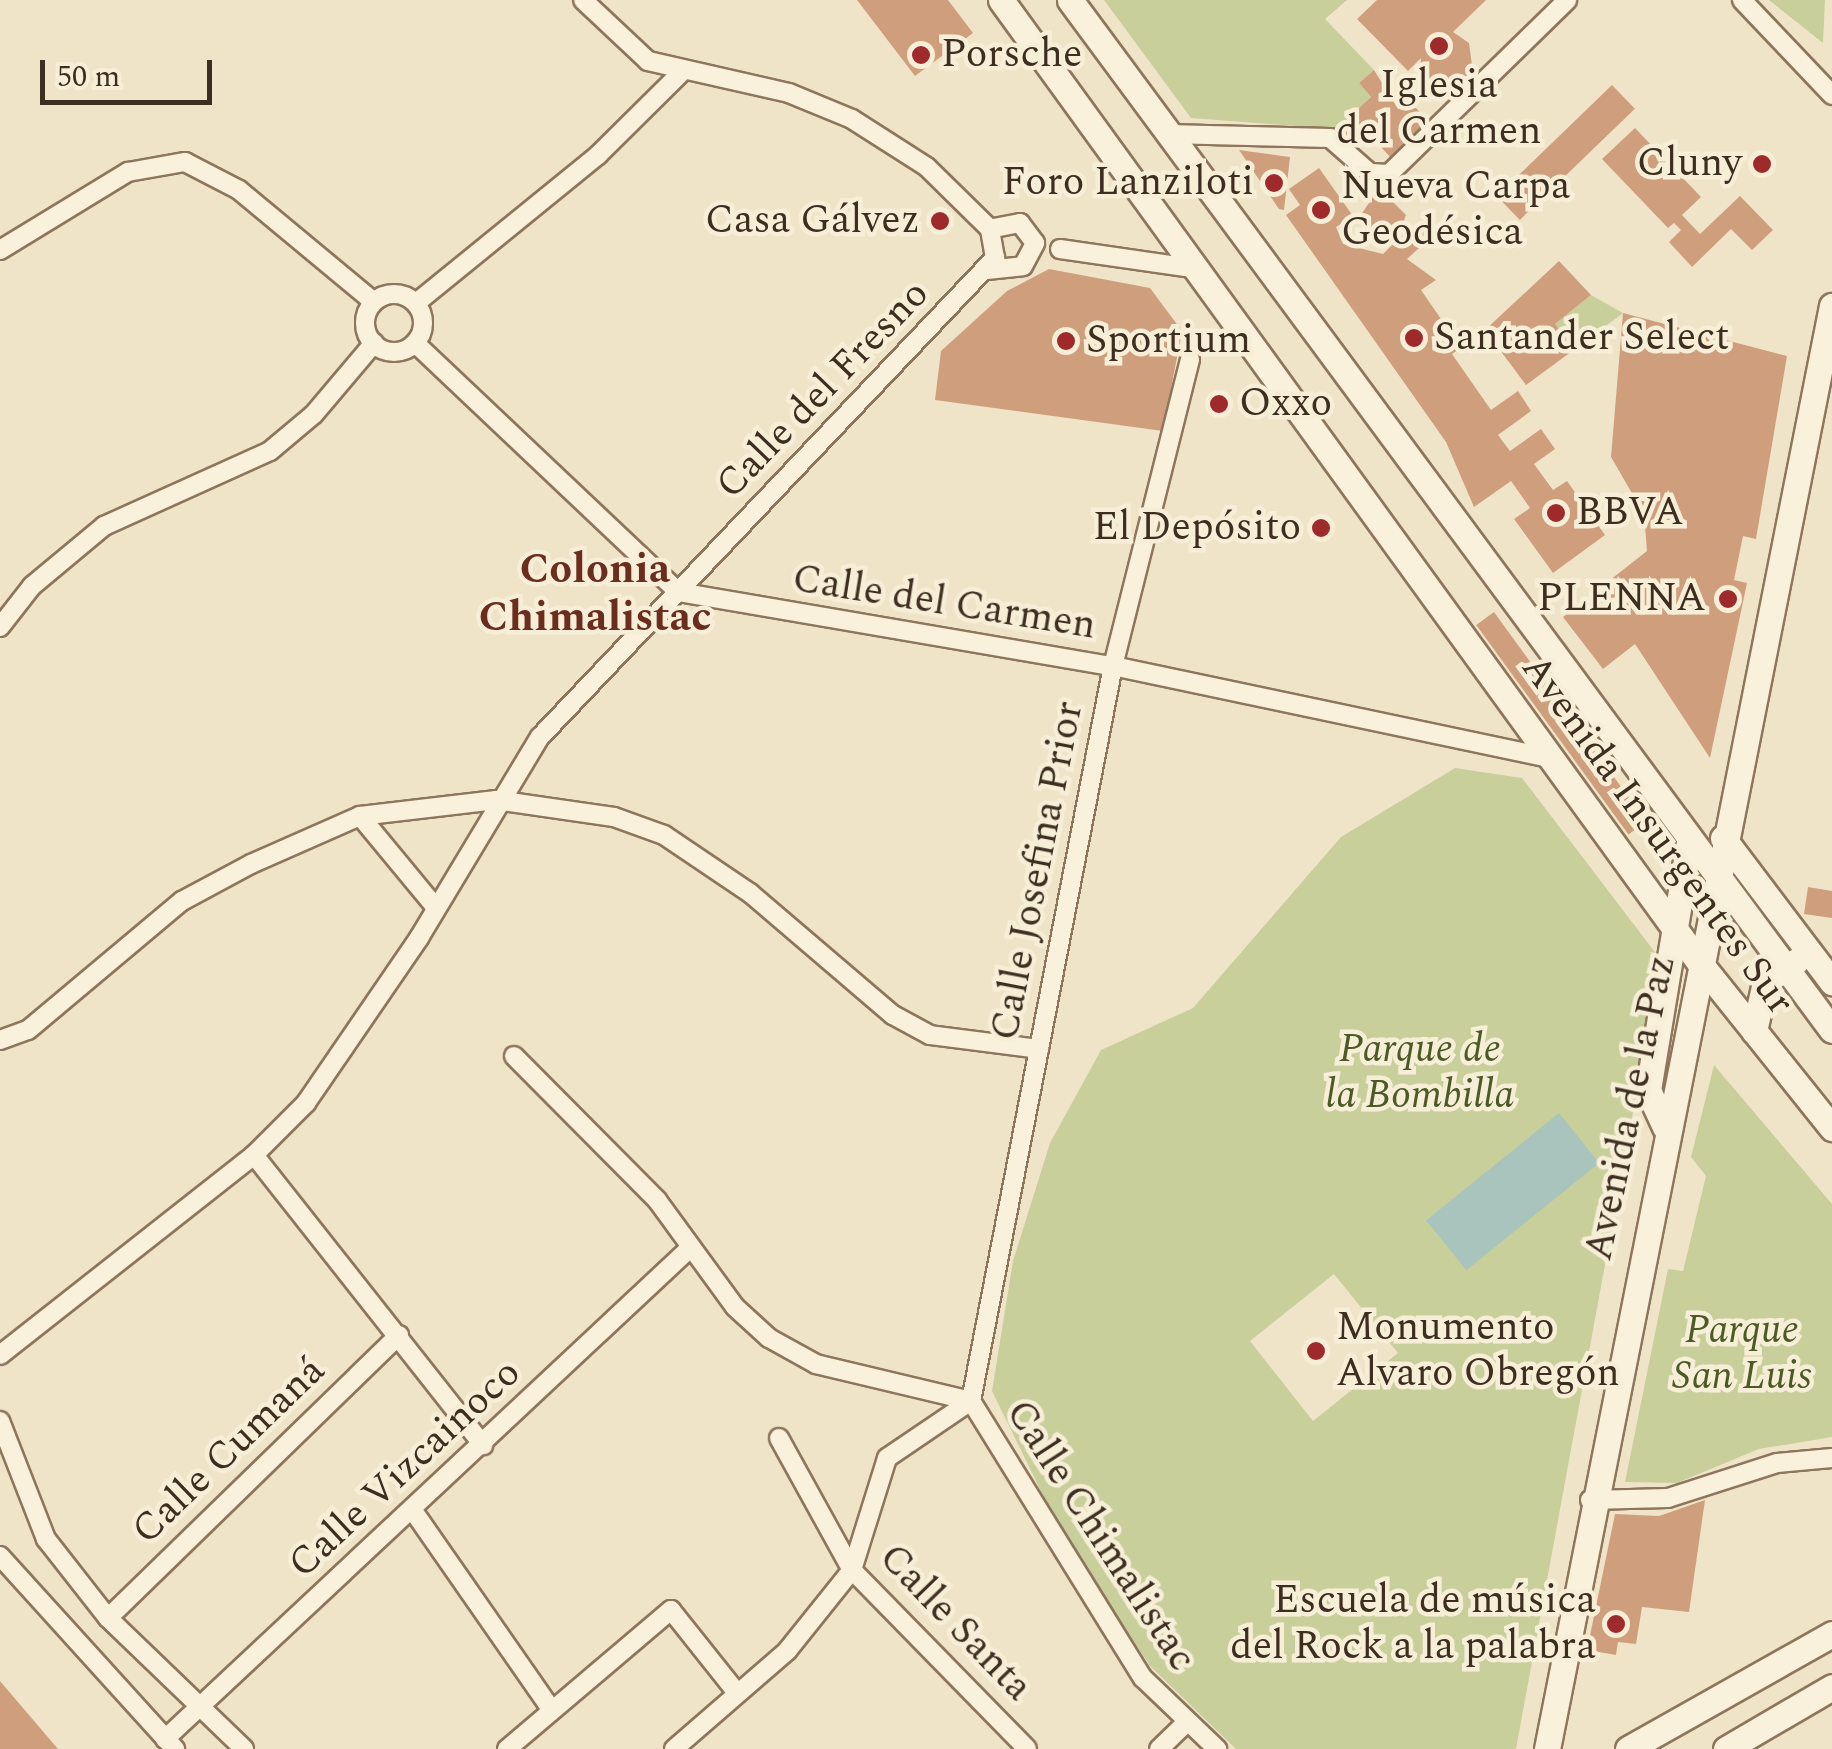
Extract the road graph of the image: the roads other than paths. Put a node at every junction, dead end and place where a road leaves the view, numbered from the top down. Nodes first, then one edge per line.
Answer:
1 (583, 0) edge
2 (1001, 0) edge
3 (1070, 0) edge
4 (1567, 0) edge
5 (1742, 0) edge
6 (682, 72) junction
7 (1832, 95) edge
8 (1166, 134) junction
9 (990, 229) junction
10 (1060, 249) dead end
11 (0, 250) edge
12 (1198, 268) junction
13 (987, 270) junction
14 (374, 302) junction
15 (416, 303) junction
16 (1832, 306) edge
17 (374, 343) junction
18 (414, 344) junction
19 (1190, 360) dead end
20 (678, 592) junction
21 (0, 626) edge
22 (1113, 666) junction
23 (1554, 759) junction
24 (496, 800) junction
25 (360, 816) junction
26 (1723, 838) junction
27 (1689, 843) junction
28 (1716, 880) junction
29 (436, 908) junction
30 (1674, 928) junction
31 (1698, 962) junction
32 (1781, 966) junction
33 (1828, 977) edge
34 (1832, 1030) edge
35 (1754, 1031) junction
36 (0, 1040) edge
37 (1039, 1049) junction
38 (514, 1056) dead end
39 (1665, 1127) junction
40 (1832, 1128) edge
41 (254, 1154) junction
42 (690, 1248) junction
43 (398, 1335) junction
44 (0, 1356) edge
45 (971, 1400) junction
46 (0, 1421) edge
47 (779, 1438) dead end
48 (483, 1445) junction
49 (1832, 1458) edge
50 (1590, 1500) junction
51 (414, 1512) junction
52 (0, 1556) edge
53 (852, 1570) junction
54 (108, 1618) junction
55 (1832, 1634) edge
56 (1832, 1687) edge
57 (737, 1694) junction
58 (197, 1707) junction
59 (550, 1710) junction
60 (1186, 1724) junction
61 (170, 1744) edge
62 (1016, 1745) edge
63 (244, 1749) edge
64 (506, 1749) edge
65 (674, 1749) edge
66 (1158, 1749) edge
67 (1217, 1749) edge
68 (1547, 1749) edge
69 (1628, 1749) edge
70 (1726, 1749) edge

1 - 6 street
2 - 12 main road, Avenida Insurgentes Sur
3 - 8 main road, Avenida Insurgentes Sur
4 - 8 street
5 - 7 street
6 - 9 street
6 - 15 street
8 - 27 main road, Avenida Insurgentes Sur
9 - 13 street, Calle del Fresno
9 - 13 street
10 - 12 street
11 - 14 street
12 - 23 main road, Avenida Insurgentes Sur
13 - 20 street, Calle del Fresno
14 - 15 street
14 - 17 street
15 - 18 street
16 - 26 main road, Avenida de la Paz
17 - 18 street
17 - 21 street
18 - 20 street
19 - 22 street, Calle Josefina Prior
20 - 22 street, Calle del Carmen
20 - 24 street, Calle del Fresno
22 - 23 street, Calle del Carmen
22 - 37 street, Calle Josefina Prior
23 - 30 main road, Avenida Insurgentes Sur
24 - 25 street
24 - 29 street, Calle del Fresno
24 - 37 street
25 - 29 street
25 - 36 street
26 - 28 main road, Avenida de la Paz
26 - 33 main road
27 - 28 main road, Avenida Insurgentes Sur
27 - 30 main road
28 - 31 main road, Avenida de la Paz
28 - 32 main road, Avenida Insurgentes Sur
29 - 41 street, Calle del Fresno
30 - 31 main road, Avenida Insurgentes Sur
30 - 39 main road
31 - 35 main road, Avenida Insurgentes Sur
31 - 39 main road, Avenida de la Paz
32 - 33 main road
32 - 34 main road, Avenida Insurgentes Sur
32 - 35 main road
35 - 40 main road, Avenida Insurgentes Sur
37 - 45 street, Calle Josefina Prior
38 - 42 street
39 - 50 main road, Avenida de la Paz
41 - 43 street
41 - 44 street, Calle del Fresno
42 - 45 street
42 - 48 street, Calle Vizcainoco
43 - 48 street
43 - 54 street, Calle Cumaná
45 - 53 street
45 - 60 street, Calle Chimalistac
46 - 54 street
47 - 53 street, Calle Santa
48 - 51 street, Calle Vizcainoco
49 - 50 street
50 - 68 main road, Avenida de la Paz
51 - 58 street, Calle Vizcainoco
51 - 59 street
52 - 61 street
53 - 57 street
53 - 62 street, Calle Santa
54 - 58 street
55 - 69 main road
56 - 70 main road
57 - 59 street
57 - 65 street
58 - 61 street, Calle Vizcainoco
58 - 63 street
59 - 64 street
60 - 66 street
60 - 67 street, Calle Chimalistac

